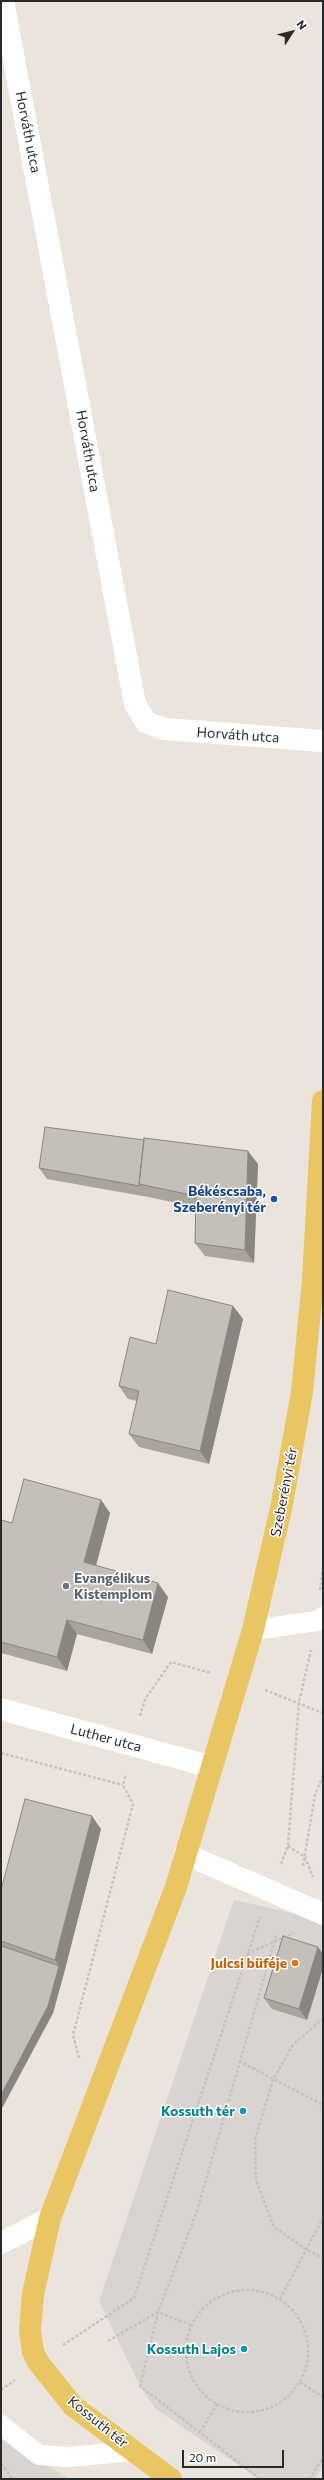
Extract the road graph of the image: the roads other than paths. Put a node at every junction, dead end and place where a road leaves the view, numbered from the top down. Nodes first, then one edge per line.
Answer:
1 (3, 1) edge
2 (323, 742) edge
3 (323, 1101) edge
4 (318, 1280) edge
5 (323, 1617) edge
6 (253, 1630) junction
7 (1, 1709) edge
8 (212, 1767) junction
9 (185, 1854) junction
10 (323, 1914) edge
11 (50, 2218) junction
12 (1, 2243) edge
13 (1, 2425) edge
14 (133, 2451) junction
15 (171, 2479) edge

1 - 2 street, Horváth utca
3 - 4 main road, Szeberényi tér
4 - 6 main road, Szeberényi tér
5 - 6 lane
6 - 8 main road, Szeberényi tér
7 - 8 street, Luther utca
8 - 9 main road, Kossuth tér
9 - 10 street
9 - 11 main road, Kossuth tér
11 - 12 street
11 - 14 main road, Kossuth tér
13 - 14 lane
14 - 15 main road, Kossuth tér

